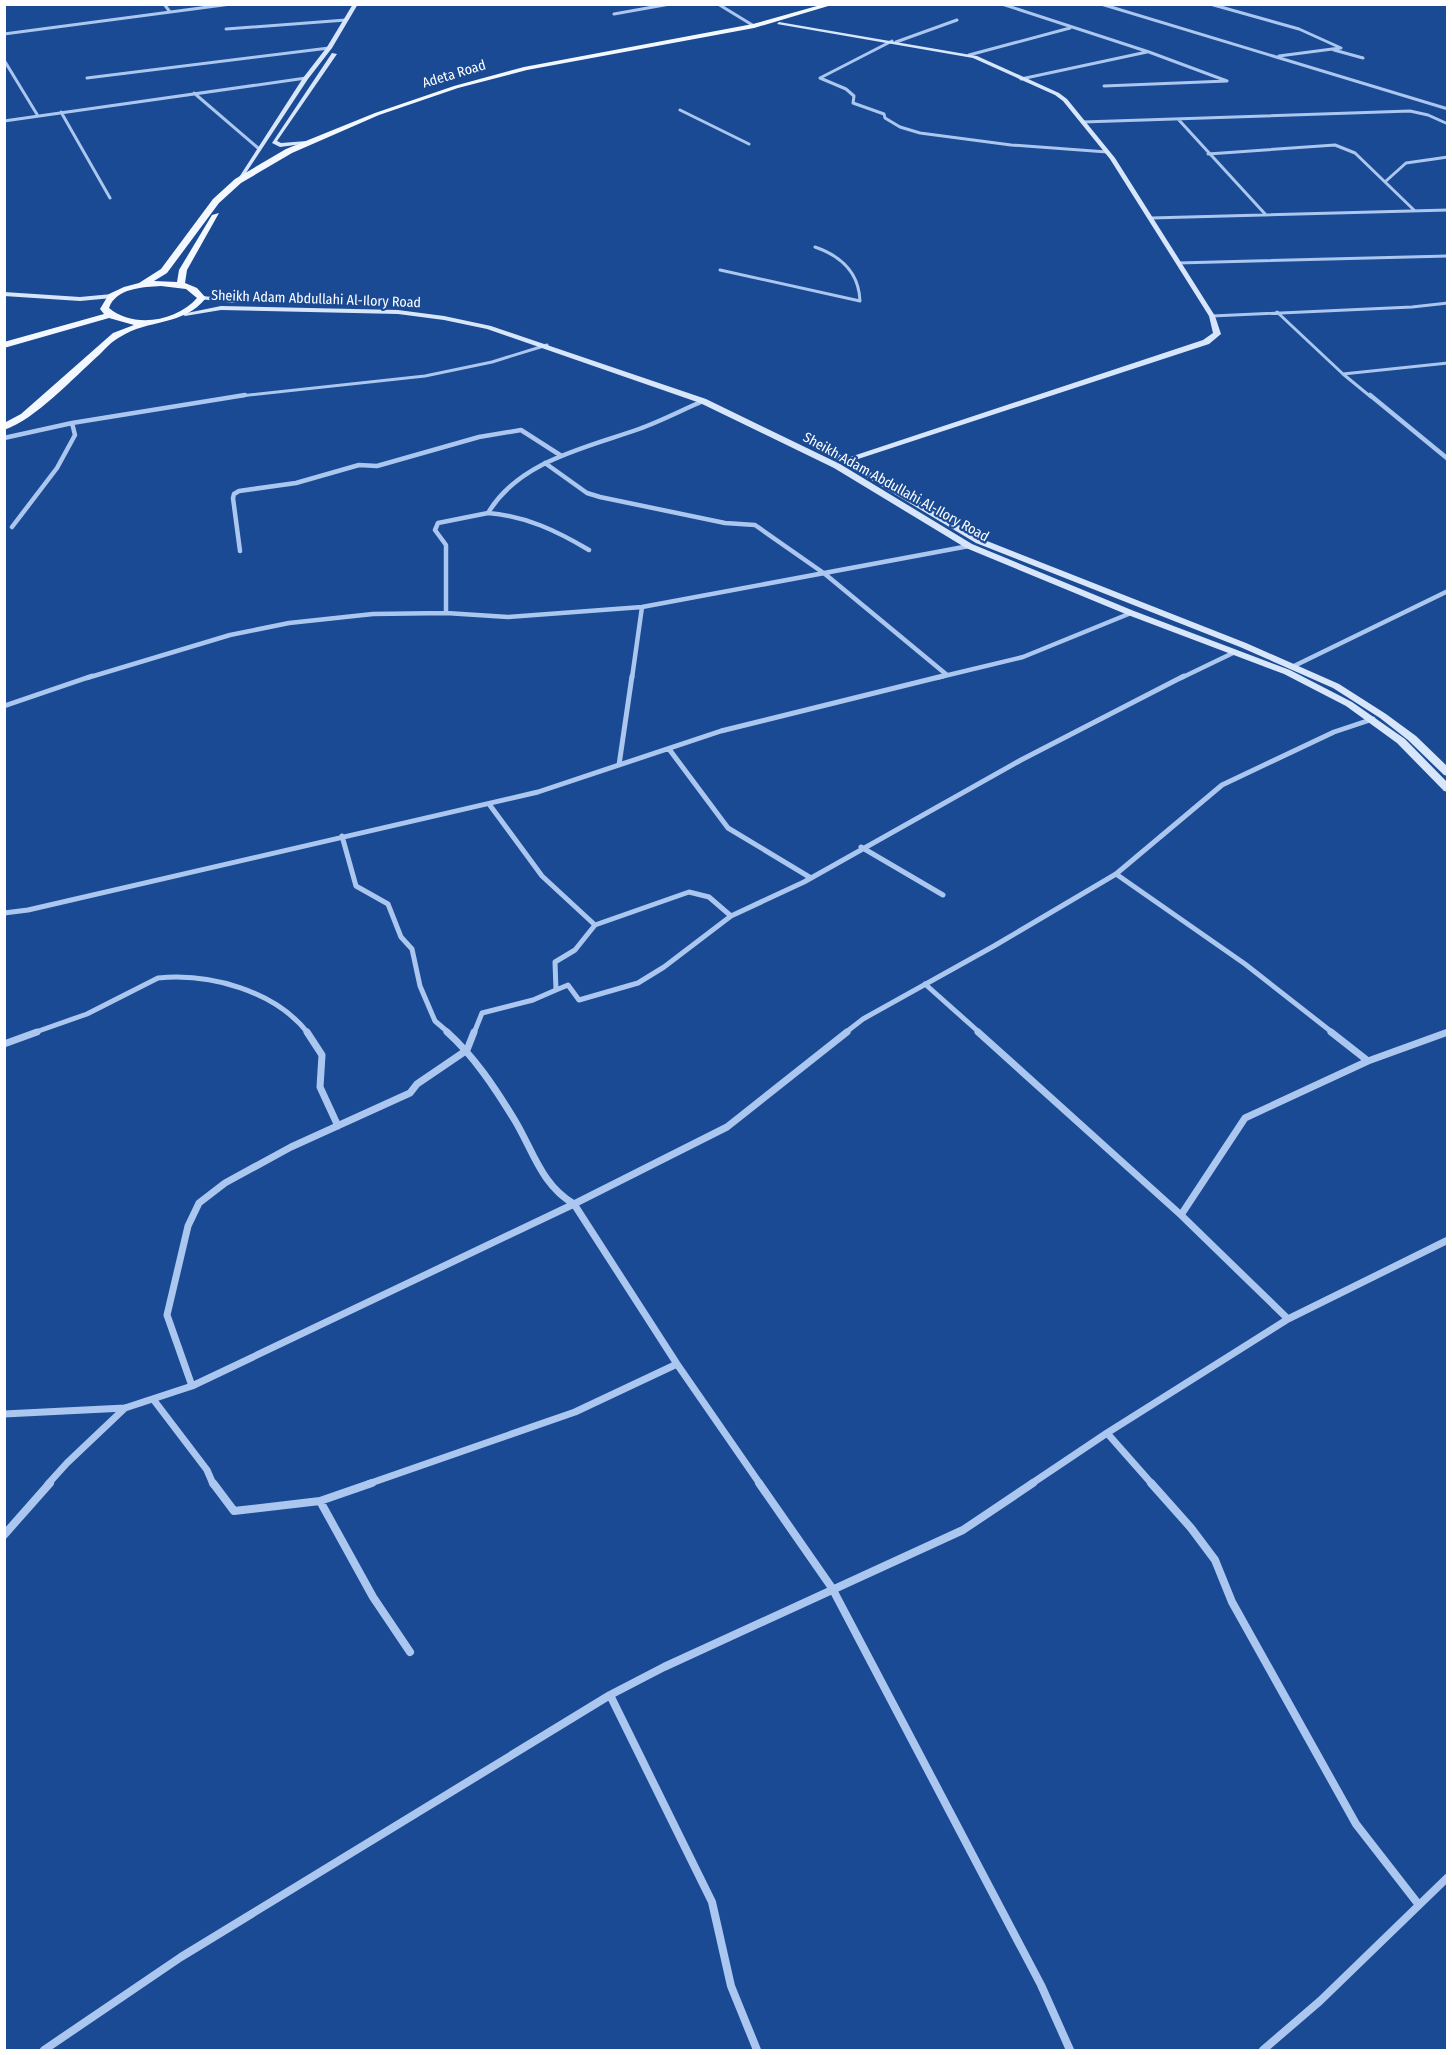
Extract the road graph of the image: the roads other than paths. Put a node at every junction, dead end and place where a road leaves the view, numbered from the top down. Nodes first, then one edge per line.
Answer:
1 (164, 4) edge
2 (231, 4) edge
3 (356, 4) edge
4 (670, 4) edge
5 (718, 4) edge
6 (832, 4) edge
7 (845, 4) edge
8 (1002, 4) edge
9 (1101, 4) edge
10 (1210, 4) edge
11 (170, 12) junction
12 (615, 14) dead end
13 (346, 20) junction
14 (957, 20) dead end
15 (779, 23) junction
16 (754, 26) junction
17 (1071, 28) junction
18 (226, 29) dead end
19 (4, 33) edge
20 (894, 41) junction
21 (339, 47) dead end
22 (329, 48) junction
23 (1332, 49) junction
24 (1149, 52) junction
25 (969, 55) junction
26 (1274, 57) junction
27 (1363, 58) dead end
28 (4, 60) edge
29 (87, 78) dead end
30 (306, 78) junction
31 (1021, 80) junction
32 (1104, 86) dead end
33 (459, 88) junction
34 (194, 93) junction
35 (1448, 109) edge
36 (680, 110) dead end
37 (61, 112) junction
38 (38, 116) junction
39 (1178, 119) junction
40 (4, 121) edge
41 (1083, 122) junction
42 (1448, 124) edge
43 (307, 143) junction
44 (749, 144) dead end
45 (258, 148) junction
46 (1107, 152) junction
47 (1208, 154) junction
48 (1448, 157) edge
49 (238, 181) junction
50 (1386, 181) junction
51 (110, 198) dead end
52 (1448, 210) edge
53 (1415, 211) junction
54 (1266, 216) junction
55 (1151, 219) junction
56 (815, 247) dead end
57 (1448, 256) edge
58 (1178, 263) junction
59 (720, 270) dead end
60 (182, 284) junction
61 (142, 285) junction
62 (4, 294) edge
63 (112, 296) junction
64 (202, 297) junction
65 (81, 299) junction
66 (1448, 303) edge
67 (106, 312) junction
68 (1277, 312) junction
69 (185, 314) junction
70 (1212, 316) junction
71 (118, 319) junction
72 (149, 322) junction
73 (534, 334) junction
74 (116, 335) junction
75 (525, 338) junction
76 (4, 345) edge
77 (547, 345) junction
78 (1448, 363) edge
79 (1343, 374) junction
80 (703, 401) junction
81 (72, 423) junction
82 (4, 427) edge
83 (4, 438) edge
84 (560, 455) junction
85 (1448, 459) edge
86 (846, 460) junction
87 (546, 463) junction
88 (489, 513) junction
89 (12, 527) dead end
90 (969, 546) junction
91 (589, 550) dead end
92 (240, 551) dead end
93 (825, 574) junction
94 (1099, 590) junction
95 (1448, 591) edge
96 (1089, 596) junction
97 (642, 607) junction
98 (446, 613) junction
99 (1131, 613) junction
100 (1235, 652) junction
101 (1294, 666) junction
102 (947, 675) junction
103 (4, 706) edge
104 (1373, 719) junction
105 (669, 749) junction
106 (619, 765) junction
107 (1448, 773) edge
108 (1448, 789) edge
109 (489, 804) junction
110 (342, 836) junction
111 (861, 848) junction
112 (1116, 874) junction
113 (811, 879) junction
114 (943, 896) dead end
115 (4, 913) edge
116 (731, 916) junction
117 (595, 926) junction
118 (925, 984) junction
119 (556, 990) junction
120 (1448, 1032) edge
121 (4, 1044) edge
122 (467, 1050) junction
123 (1368, 1061) junction
124 (338, 1126) junction
125 (574, 1204) junction
126 (1181, 1215) junction
127 (1448, 1240) edge
128 (1288, 1319) junction
129 (677, 1364) junction
130 (192, 1386) junction
131 (153, 1399) junction
132 (125, 1408) junction
133 (4, 1414) edge
134 (1107, 1433) junction
135 (321, 1501) junction
136 (4, 1535) edge
137 (832, 1588) junction
138 (410, 1652) dead end
139 (610, 1695) junction
140 (1448, 1877) edge
141 (1419, 1905) junction
142 (44, 2050) edge
143 (758, 2050) edge
144 (1070, 2050) edge
145 (1263, 2050) edge

1 - 11 street
2 - 11 street
3 - 13 street
4 - 12 street
5 - 16 street
6 - 16 main road, Adeta Road
7 - 15 main road, Adeta Road
8 - 17 street
9 - 26 street
10 - 23 street
11 - 19 street
13 - 18 street
13 - 22 street
14 - 20 street
15 - 20 street
15 - 33 main road, Adeta Road
16 - 33 main road, Adeta Road
17 - 24 street
17 - 25 street
20 - 25 street
20 - 46 street
21 - 43 street
22 - 29 street
22 - 30 street
23 - 26 street
23 - 27 street
24 - 31 street
24 - 32 street
25 - 31 street
26 - 35 street
28 - 38 street
30 - 34 street
30 - 45 street
31 - 41 street
33 - 43 main road, Adeta Road
33 - 60 main road, Adeta Road
34 - 37 street
34 - 45 street
36 - 44 street
37 - 38 street
37 - 51 street
38 - 40 street
39 - 41 street
39 - 42 street
39 - 47 street
41 - 46 street
43 - 49 main road, Adeta Road
45 - 49 street
46 - 55 street
47 - 50 street
47 - 54 street
48 - 50 street
49 - 61 main road, Adeta Road
50 - 53 street
52 - 53 street
53 - 54 street
54 - 55 street
55 - 58 street
56 - 59 street
57 - 58 street
58 - 70 street
60 - 61 main road
60 - 64 main road
61 - 63 main road
62 - 65 street
63 - 65 street
63 - 67 main road
64 - 69 main road
64 - 73 street, Sheikh Adam Abdullahi Al-Ilory Road
65 - 67 street
66 - 68 street
67 - 71 main road
67 - 76 main road
68 - 70 street
68 - 79 street
69 - 72 main road
69 - 75 street, Sheikh Adam Abdullahi Al-Ilory Road
70 - 86 street
71 - 72 main road
71 - 74 main road
72 - 74 main road
73 - 75 street
73 - 86 street, Sheikh Adam Abdullahi Al-Ilory Road
74 - 82 main road
75 - 77 street, Sheikh Adam Abdullahi Al-Ilory Road
77 - 80 street, Sheikh Adam Abdullahi Al-Ilory Road
77 - 81 street
78 - 79 street
79 - 85 street
80 - 84 street
80 - 90 street, Sheikh Adam Abdullahi Al-Ilory Road
81 - 83 street
81 - 89 street
84 - 87 street
84 - 92 street
86 - 94 street, Sheikh Adam Abdullahi Al-Ilory Road
87 - 88 street
87 - 93 street
88 - 91 street
88 - 98 street
90 - 93 street
90 - 96 street, Sheikh Adam Abdullahi Al-Ilory Road
93 - 97 street
93 - 102 street
94 - 96 street
94 - 101 street, Sheikh Adam Abdullahi Al-Ilory Road
95 - 101 street
96 - 99 street, Sheikh Adam Abdullahi Al-Ilory Road
97 - 98 street
97 - 106 street
98 - 103 street
99 - 100 street, Sheikh Adam Abdullahi Al-Ilory Road
99 - 102 street
100 - 104 street, Sheikh Adam Abdullahi Al-Ilory Road
100 - 111 street
101 - 107 street, Sheikh Adam Abdullahi Al-Ilory Road
102 - 105 street
104 - 108 street, Sheikh Adam Abdullahi Al-Ilory Road
104 - 112 street
105 - 106 street
105 - 113 street
106 - 109 street
109 - 110 street
109 - 117 street
110 - 115 street
110 - 122 street
111 - 113 street
111 - 114 street
112 - 118 street
112 - 123 street
113 - 116 street
116 - 117 street
116 - 119 street
117 - 119 street
118 - 125 street
118 - 126 street
119 - 122 street
120 - 123 street
121 - 124 street
122 - 124 street
122 - 125 street
123 - 126 street
124 - 130 street
125 - 129 street
125 - 130 street
126 - 128 street
127 - 128 street
128 - 134 street
129 - 135 street
129 - 137 street
130 - 131 street
131 - 132 street
131 - 135 street
132 - 133 street
132 - 136 street
134 - 137 street
134 - 141 street
135 - 138 street
137 - 139 street
137 - 144 street
139 - 142 street
139 - 143 street
140 - 141 street
141 - 145 street

